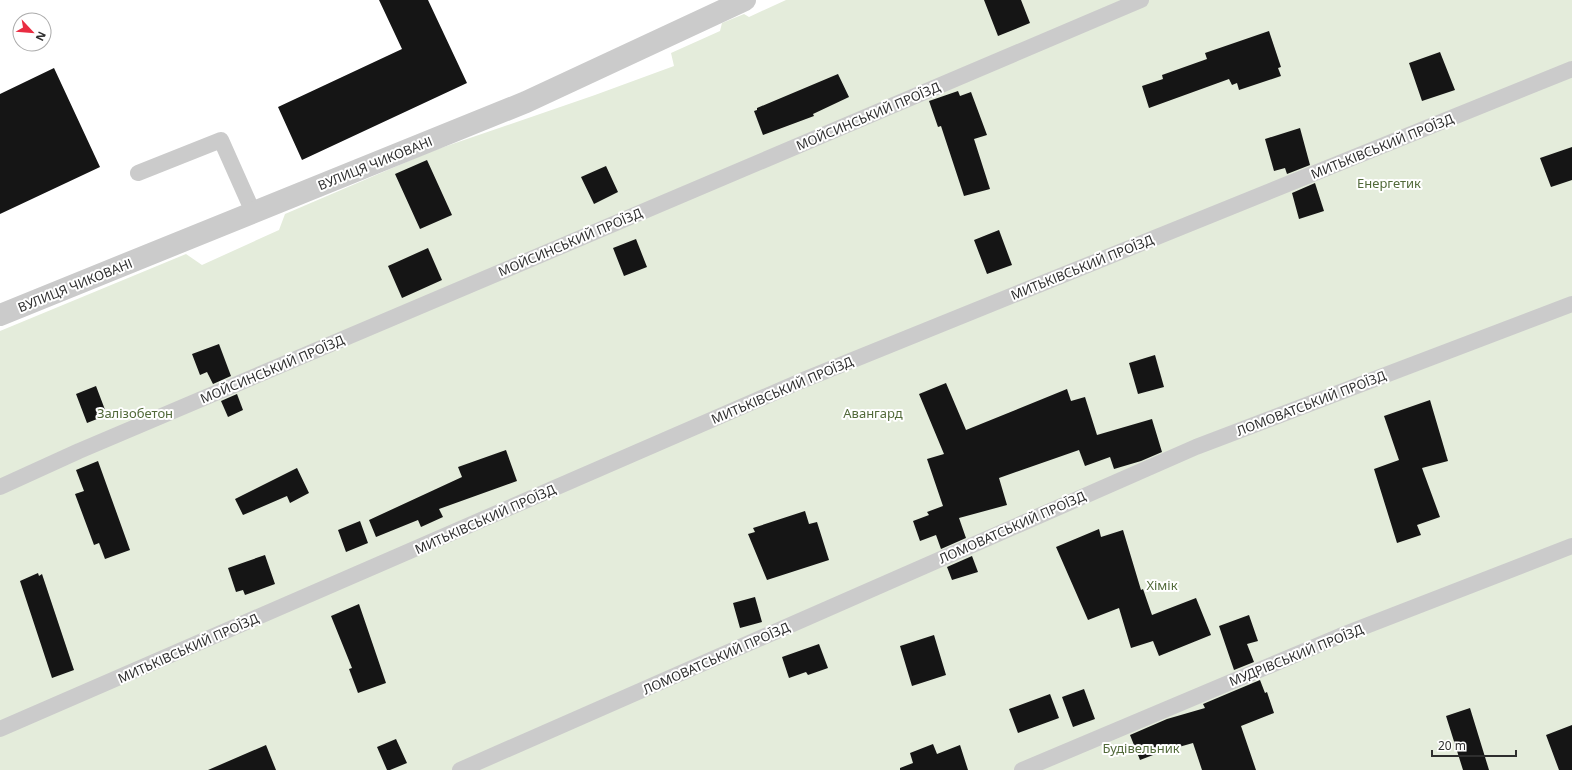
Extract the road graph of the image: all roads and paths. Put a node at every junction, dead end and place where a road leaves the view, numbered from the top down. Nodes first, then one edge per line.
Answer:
1 (745, 0) edge
2 (1141, 0) edge
3 (1572, 69) edge
4 (138, 173) dead end
5 (253, 212) junction
6 (1572, 304) edge
7 (0, 315) edge
8 (0, 487) edge
9 (1572, 546) edge
10 (0, 730) edge
11 (460, 770) edge
12 (1022, 770) edge

1 - 5 street, ВУЛИЦЯ ЧИКОВАНІ
2 - 8 lane, МОЙСИНСЬКИЙ ПРОЇЗД
3 - 10 lane, МИТЬКІВСЬКИЙ ПРОЇЗД
4 - 5 lane
5 - 7 street, ВУЛИЦЯ ЧИКОВАНІ
6 - 11 lane, ЛОМОВАТСЬКИЙ ПРОЇЗД
9 - 12 lane, МУДРІВСЬКИЙ ПРОЇЗД

